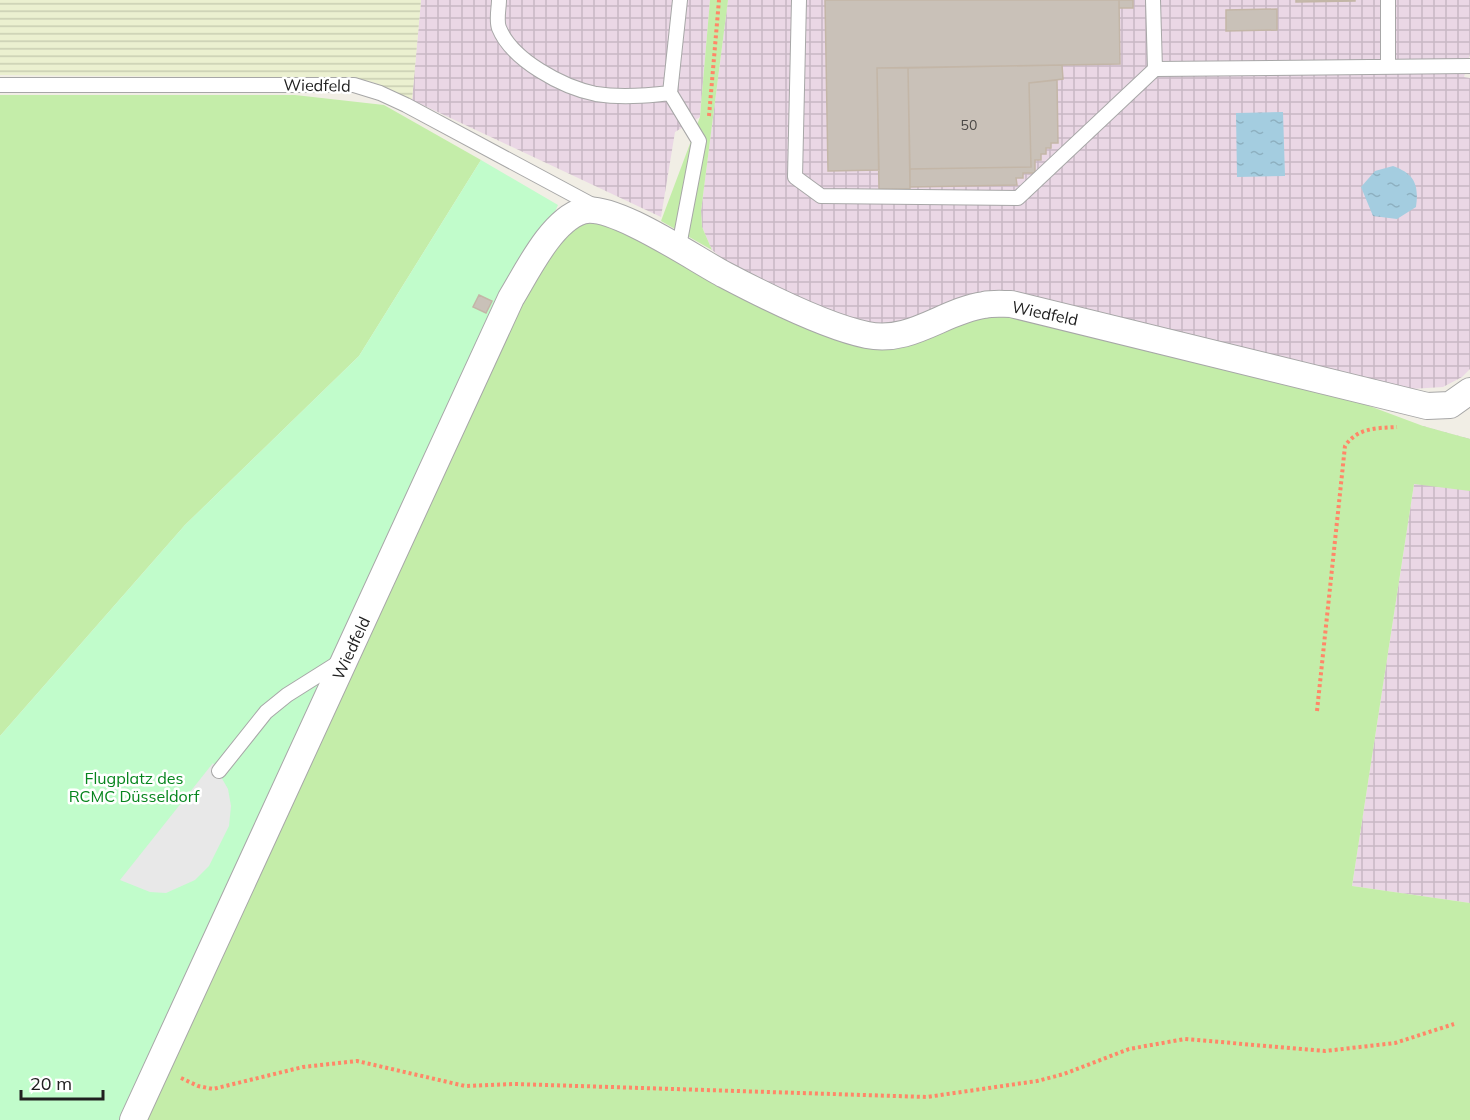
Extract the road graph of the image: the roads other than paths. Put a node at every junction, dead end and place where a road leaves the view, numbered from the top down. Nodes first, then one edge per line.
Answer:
1 (499, 0) edge
2 (680, 0) edge
3 (799, 0) edge
4 (1153, 0) edge
5 (1388, 0) edge
6 (1388, 65) junction
7 (1470, 66) edge
8 (1155, 69) junction
9 (0, 85) edge
10 (670, 93) junction
11 (603, 211) junction
12 (678, 246) junction
13 (1470, 391) edge
14 (345, 658) junction
15 (219, 771) dead end
16 (134, 1120) edge

1 - 10 lane
2 - 10 lane
3 - 8 lane
4 - 8 lane
5 - 6 lane
6 - 7 lane
6 - 8 lane
9 - 11 lane, Wiedfeld
10 - 12 lane
11 - 12 street, Wiedfeld
11 - 14 street, Wiedfeld
12 - 13 street, Wiedfeld
14 - 15 lane
14 - 16 street, Wiedfeld

